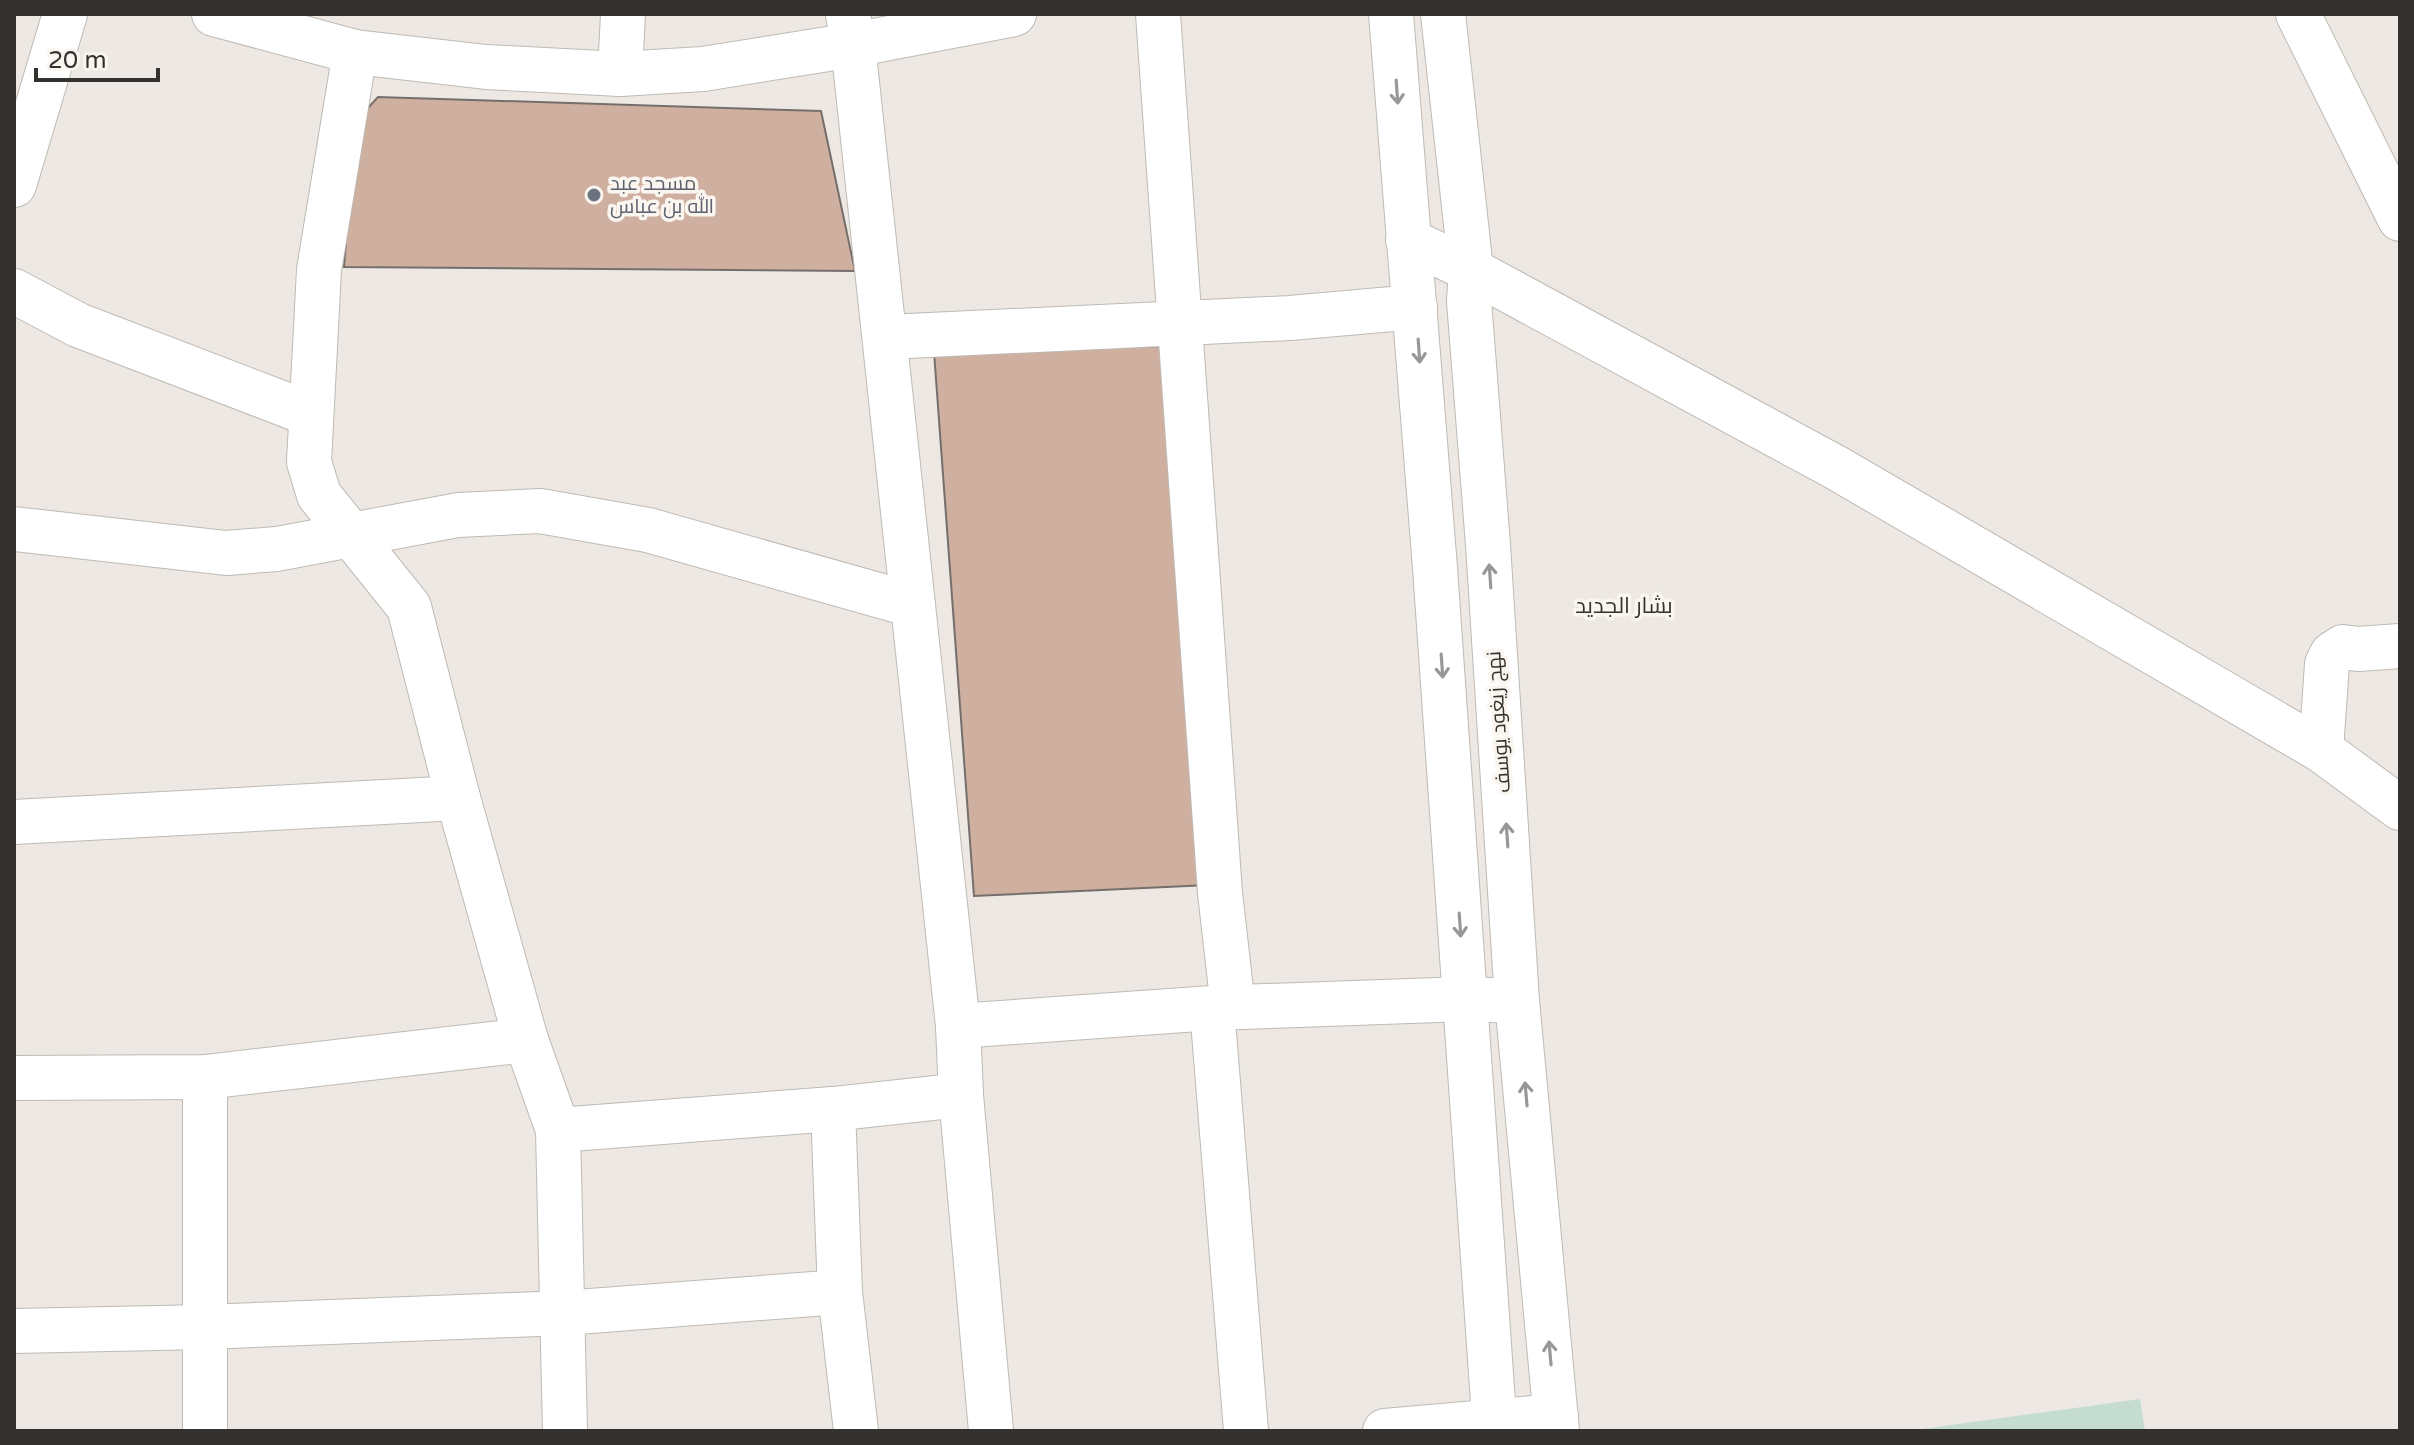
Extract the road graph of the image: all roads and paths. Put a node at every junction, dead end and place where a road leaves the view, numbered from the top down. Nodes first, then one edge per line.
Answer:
1 (65, 14) edge
2 (214, 14) edge
3 (623, 14) edge
4 (1014, 14) edge
5 (1158, 14) edge
6 (1391, 14) edge
7 (1443, 14) edge
8 (2298, 14) edge
9 (851, 29) edge
10 (355, 52) junction
11 (620, 74) junction
12 (14, 185) edge
13 (2400, 219) edge
14 (1408, 240) junction
15 (1471, 270) junction
16 (14, 291) edge
17 (1415, 307) junction
18 (1181, 321) junction
19 (887, 337) junction
20 (310, 414) junction
21 (14, 529) edge
22 (349, 533) junction
23 (913, 605) junction
24 (2400, 646) edge
25 (2321, 750) junction
26 (458, 798) junction
27 (2400, 808) edge
28 (14, 822) edge
29 (1466, 999) junction
30 (1517, 1001) junction
31 (1223, 1008) junction
32 (958, 1026) junction
33 (526, 1040) junction
34 (205, 1077) junction
35 (14, 1078) edge
36 (961, 1095) junction
37 (833, 1109) junction
38 (558, 1130) junction
39 (840, 1292) junction
40 (564, 1313) junction
41 (205, 1327) junction
42 (14, 1331) edge
43 (1557, 1424) edge
44 (1494, 1427) edge
45 (205, 1431) edge
46 (565, 1431) edge
47 (856, 1431) edge
48 (991, 1431) edge
49 (1246, 1431) edge
50 (1385, 1431) edge

1 - 12 street
2 - 10 street
3 - 11 street
4 - 9 street
5 - 18 street
6 -> 14 street
7 - 15 street, نهج زيغود يوسف
8 - 13 street
9 - 11 street
9 - 19 street
10 - 11 street
10 - 20 street
14 - 15 street
14 - 17 street
15 - 25 street
30 -> 15 street, نهج زيغود يوسف
16 - 20 street
17 - 18 street
17 -> 29 street
18 - 19 street
18 - 31 street
19 - 23 street
20 - 22 street
21 - 22 street
22 - 23 street
22 - 26 street
23 - 32 street
24 - 25 street
25 - 27 street
26 - 28 street
26 - 33 street
29 - 30 street
29 - 31 street
29 - 44 street
43 -> 30 street, نهج زيغود يوسف
31 - 32 street
31 - 49 street
32 - 36 street
33 - 34 street
33 - 38 street
34 - 35 street
34 - 41 street
36 - 37 street
36 - 48 street
37 - 38 street
37 - 39 street
38 - 40 street
39 - 40 street
39 - 47 street
40 - 41 street
40 - 46 street
41 - 42 street
41 - 45 street
43 - 44 street
44 - 50 street

